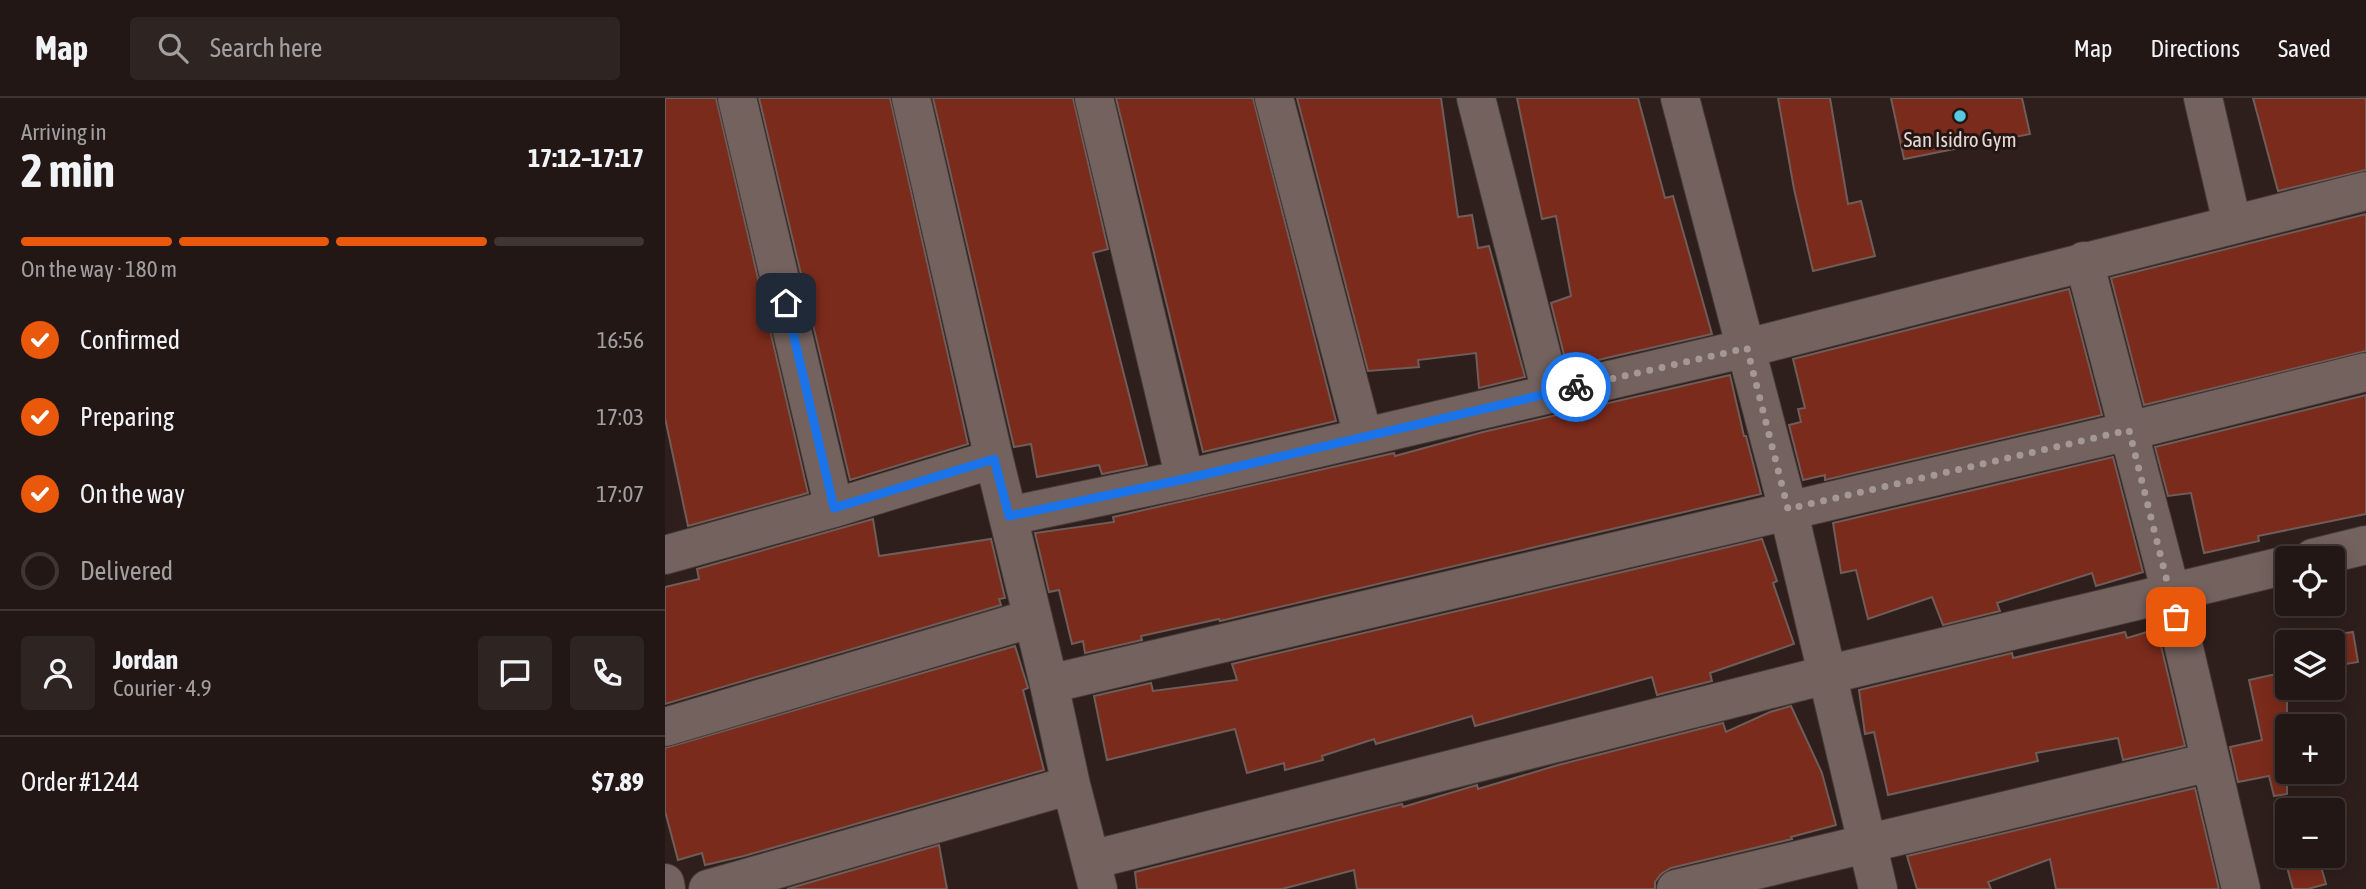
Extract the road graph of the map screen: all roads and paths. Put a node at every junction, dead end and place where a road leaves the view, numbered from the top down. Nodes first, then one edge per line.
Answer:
1 (737, 98) edge
2 (911, 98) edge
3 (1094, 98) edge
4 (1274, 98) edge
5 (1476, 98) edge
6 (1680, 98) edge
7 (2203, 98) edge
8 (2366, 191) edge
9 (2232, 223) junction
10 (2084, 261) junction
11 (1747, 348) junction
12 (2366, 372) edge
13 (1551, 392) junction
14 (2129, 430) junction
15 (1363, 436) junction
16 (994, 459) junction
17 (1185, 479) junction
18 (834, 508) junction
19 (1788, 509) junction
20 (1009, 516) junction
21 (2366, 545) edge
22 (667, 547) edge
23 (2345, 550) edge
24 (2275, 568) edge
25 (2171, 593) junction
26 (1033, 618) junction
27 (1826, 675) junction
28 (1049, 684) junction
29 (665, 727) edge
30 (2210, 762) junction
31 (1070, 786) junction
32 (1867, 843) junction
33 (1094, 874) edge
34 (665, 883) edge
35 (666, 889) edge
36 (708, 889) edge
37 (1676, 889) edge
38 (1878, 889) edge
39 (2241, 889) edge

1 - 18 street
2 - 16 street
3 - 17 street
4 - 15 street
5 - 13 street
6 - 11 street
7 - 9 street
8 - 9 street
9 - 10 street
10 - 11 street
10 - 14 street
11 - 13 street
11 - 19 street
12 - 14 street
13 - 15 street
14 - 19 street
14 - 25 street
15 - 17 street
16 - 18 street
16 - 20 street
17 - 20 street
18 - 22 street
19 - 27 street
19 - 28 street
20 - 26 street
21 - 23 street
24 - 25 street
25 - 27 street
25 - 30 street
26 - 28 street
26 - 29 street
27 - 32 street
27 - 33 street
28 - 31 street
30 - 32 street
30 - 39 street
31 - 33 street
31 - 36 street
32 - 37 street
32 - 38 street
34 - 35 street

